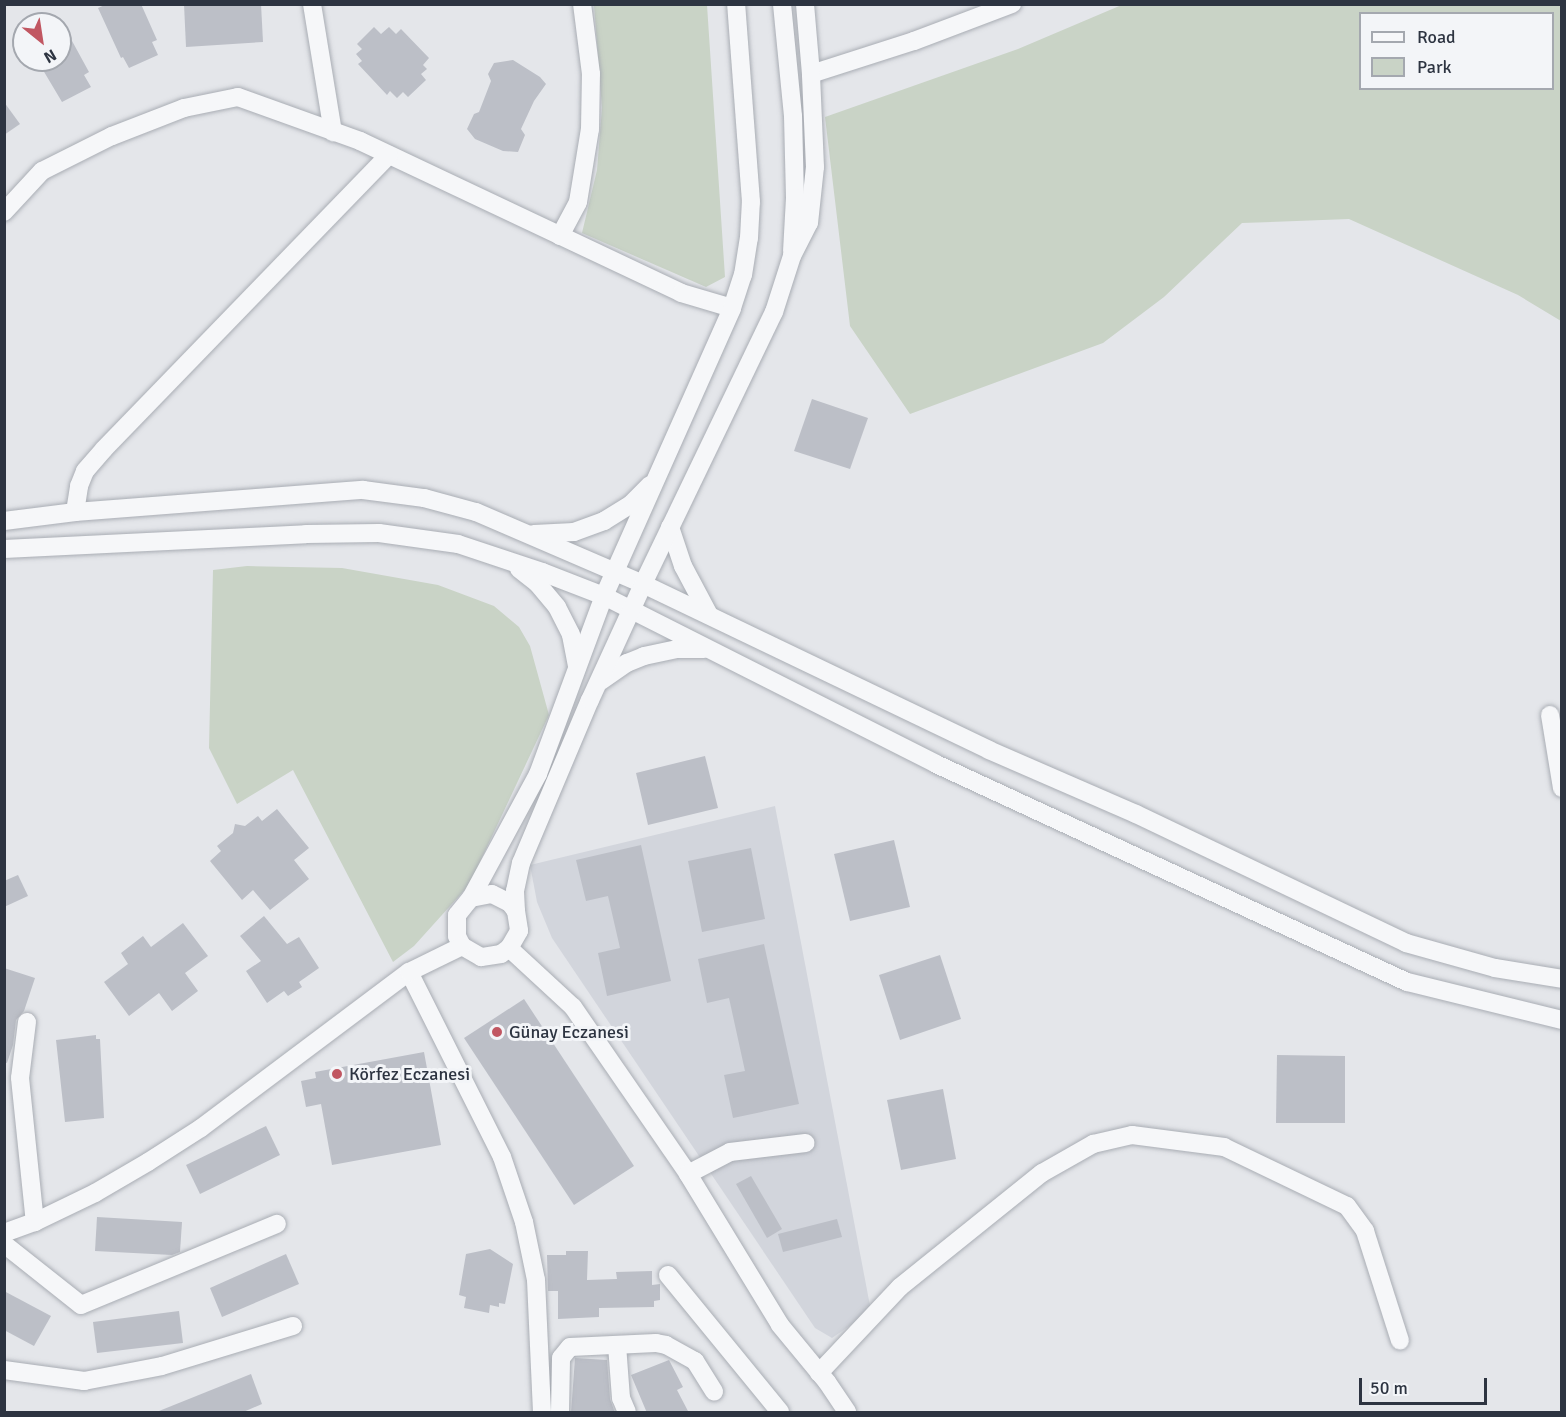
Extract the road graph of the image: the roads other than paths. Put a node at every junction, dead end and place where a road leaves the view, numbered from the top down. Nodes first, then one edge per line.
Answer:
1 (312, 4) edge
2 (582, 4) edge
3 (736, 4) edge
4 (782, 4) edge
5 (805, 4) edge
6 (1012, 4) edge
7 (979, 11) edge
8 (811, 74) junction
9 (333, 132) junction
10 (389, 155) junction
11 (4, 212) edge
12 (560, 236) junction
13 (792, 256) junction
14 (732, 308) junction
15 (662, 469) junction
16 (75, 512) junction
17 (4, 521) edge
18 (670, 527) junction
19 (525, 534) junction
20 (4, 549) edge
21 (500, 558) junction
22 (615, 571) junction
23 (643, 584) junction
24 (604, 596) junction
25 (631, 609) junction
26 (709, 615) junction
27 (712, 650) junction
28 (577, 666) junction
29 (598, 684) junction
30 (1550, 715) dead end
31 (1562, 788) edge
32 (471, 898) junction
33 (516, 911) junction
34 (462, 946) junction
35 (509, 948) junction
36 (409, 972) junction
37 (1562, 979) edge
38 (1562, 1020) edge
39 (27, 1022) dead end
40 (805, 1143) dead end
41 (688, 1174) junction
42 (35, 1222) junction
43 (277, 1224) dead end
44 (4, 1233) edge
45 (4, 1244) edge
46 (668, 1275) dead end
47 (293, 1326) dead end
48 (1400, 1341) dead end
49 (617, 1345) junction
50 (4, 1370) edge
51 (819, 1373) junction
52 (714, 1391) dead end
53 (542, 1413) edge
54 (560, 1413) edge
55 (627, 1413) edge
56 (780, 1413) edge
57 (848, 1413) edge

1 - 9 street
2 - 12 street
3 - 14 street
4 - 13 street
5 - 8 street
6 - 7 street
7 - 8 street
8 - 13 street
9 - 10 street
9 - 11 street
10 - 12 street
10 - 16 street
12 - 14 street
13 - 18 street
14 - 15 street
15 - 19 street
15 - 22 street
16 - 17 street
16 - 19 street
18 - 23 street
18 - 26 street
19 - 22 street
20 - 21 street
21 - 24 street
21 - 28 street
22 - 23 street
22 - 24 street
23 - 25 street
23 - 26 street
24 - 25 street
24 - 28 street
25 - 27 street
25 - 29 street
26 - 37 street
27 - 29 street
27 - 38 street
28 - 32 street
29 - 33 street
30 - 31 street
32 - 33 street
32 - 34 street
33 - 35 street
34 - 35 street
34 - 36 street
35 - 41 street
36 - 42 street
36 - 53 street
39 - 42 street
40 - 41 street
41 - 51 street
42 - 44 street
43 - 45 street
46 - 56 street
47 - 50 street
48 - 51 street
49 - 52 street
49 - 54 street
49 - 55 street
51 - 57 street

